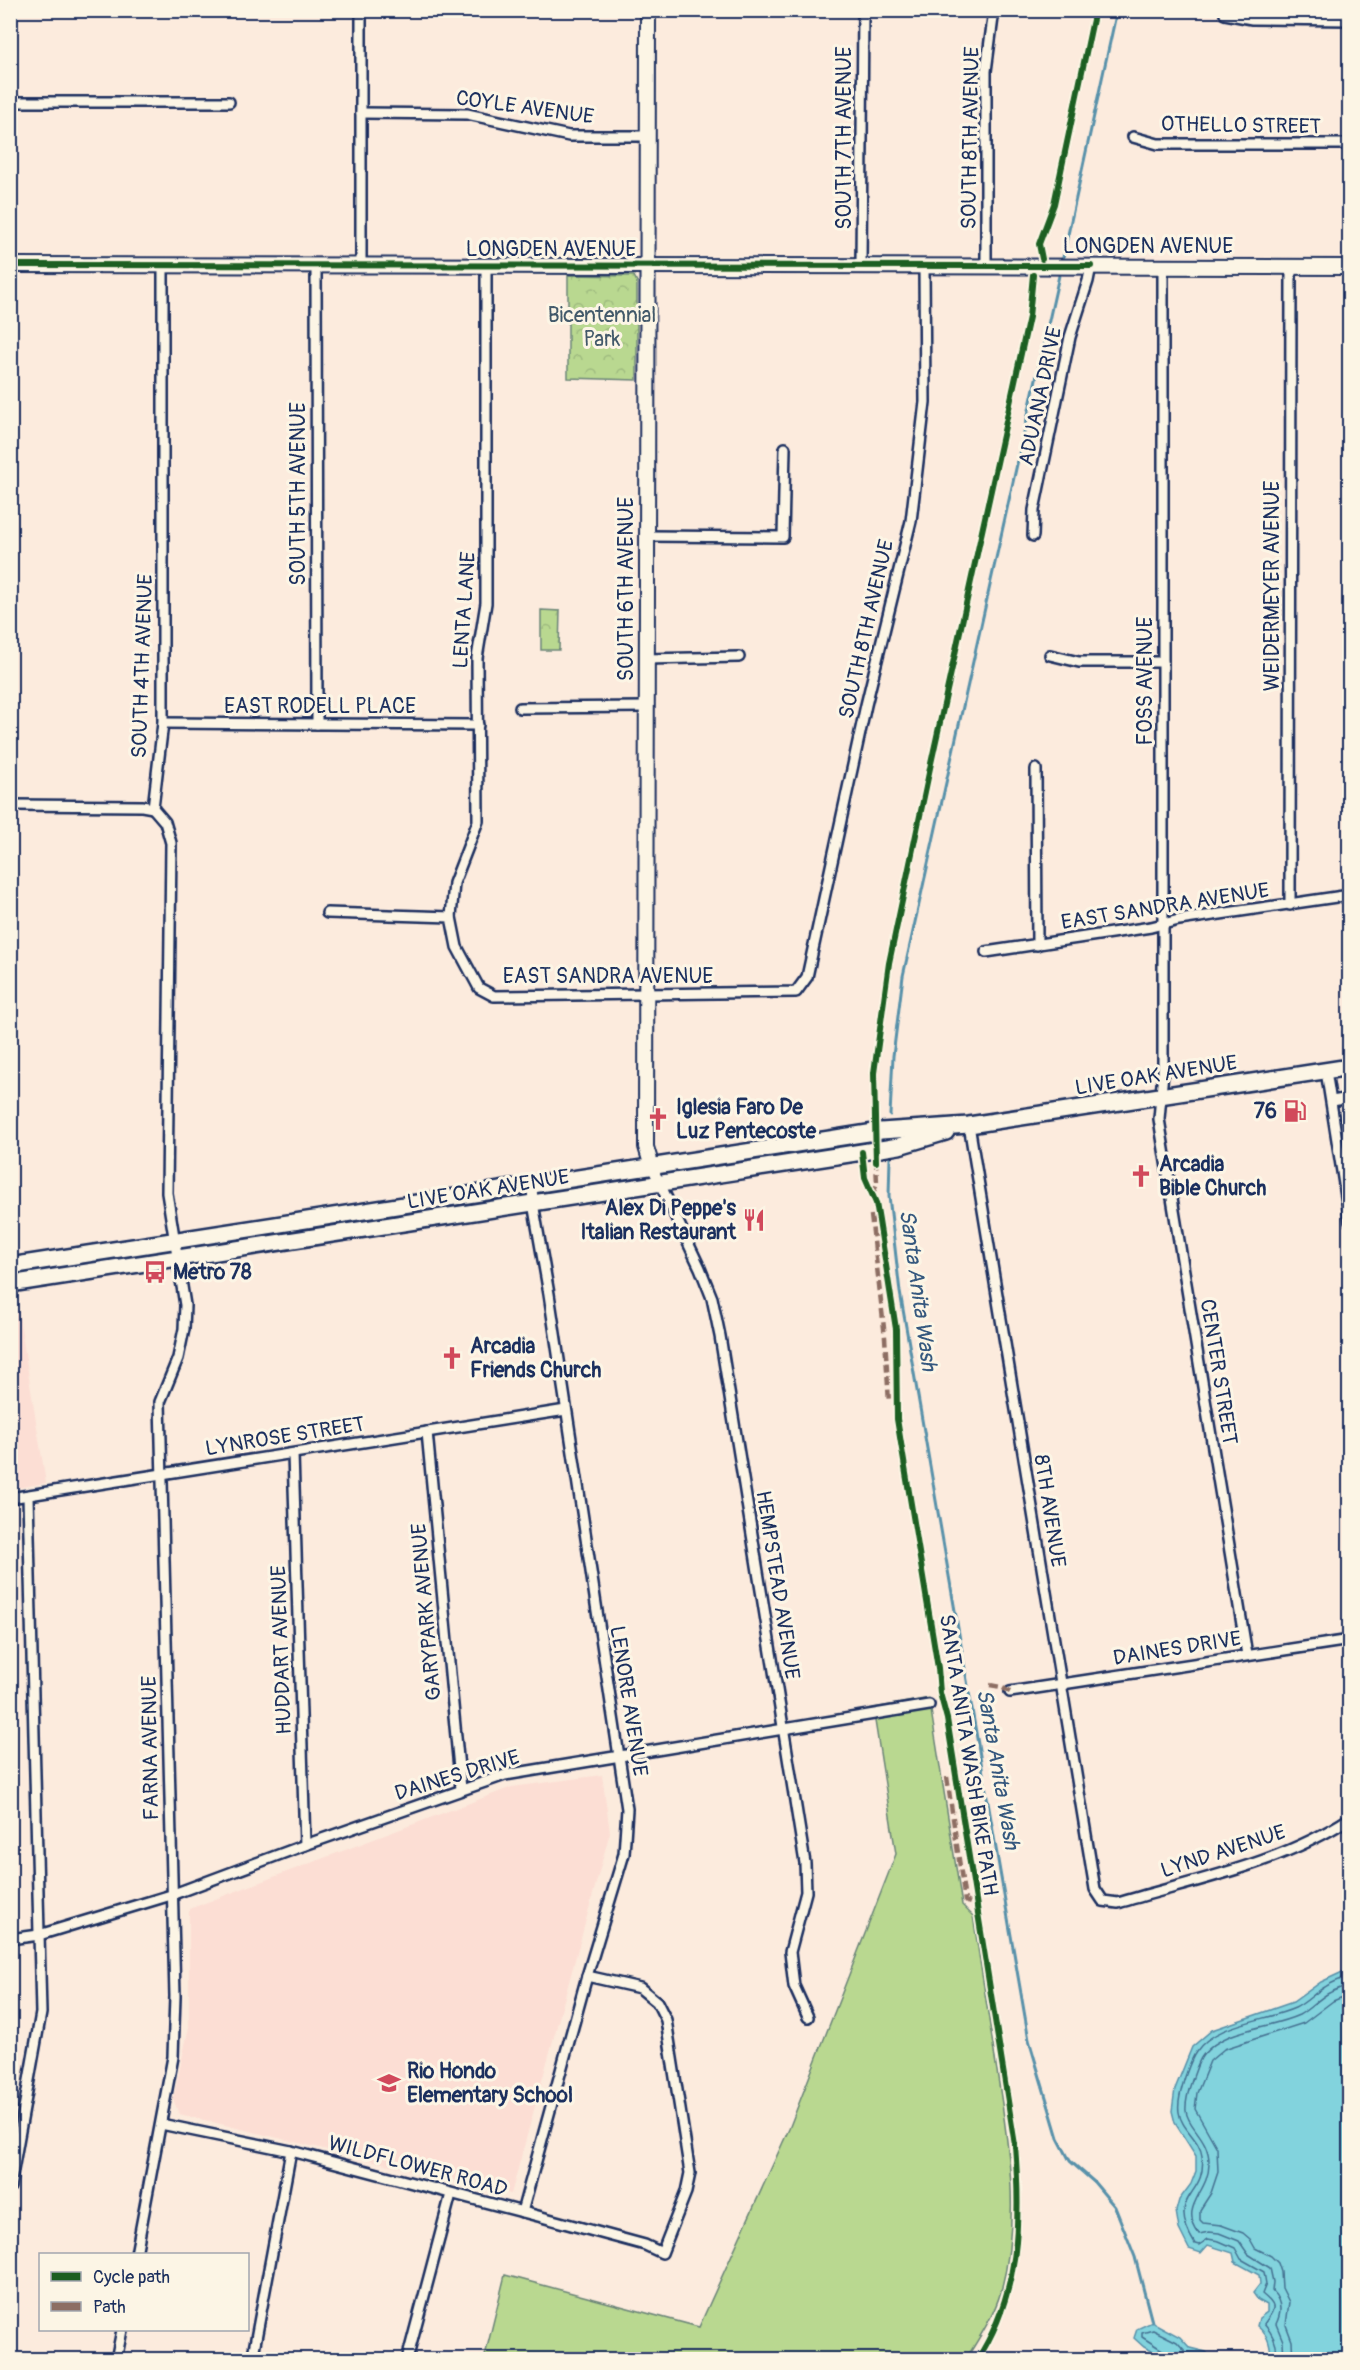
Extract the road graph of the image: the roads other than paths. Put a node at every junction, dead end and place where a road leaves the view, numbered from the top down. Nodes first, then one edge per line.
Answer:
1 (361, 10) edge
2 (648, 10) edge
3 (863, 10) edge
4 (994, 10) edge
5 (1225, 12) edge
6 (1350, 20) edge
7 (10, 102) edge
8 (229, 102) dead end
9 (361, 113) junction
10 (647, 136) junction
11 (1133, 137) dead end
12 (1350, 144) edge
13 (164, 264) junction
14 (10, 265) edge
15 (316, 265) junction
16 (361, 265) junction
17 (486, 266) junction
18 (646, 266) junction
19 (861, 266) junction
20 (924, 266) junction
21 (986, 266) junction
22 (1091, 266) junction
23 (1163, 267) junction
24 (1291, 267) junction
25 (1350, 267) edge
26 (785, 448) dead end
27 (646, 536) junction
28 (1033, 536) dead end
29 (1050, 655) dead end
30 (739, 657) dead end
31 (646, 658) junction
32 (1163, 662) junction
33 (647, 706) junction
34 (520, 708) dead end
35 (163, 723) junction
36 (317, 724) junction
37 (477, 725) junction
38 (1036, 769) dead end
39 (10, 805) edge
40 (153, 808) junction
41 (1350, 895) edge
42 (1290, 905) junction
43 (327, 914) dead end
44 (451, 917) junction
45 (1163, 924) junction
46 (1037, 945) junction
47 (986, 952) dead end
48 (796, 992) joint
49 (646, 995) junction
50 (1350, 1067) edge
51 (1326, 1071) junction
52 (1160, 1095) junction
53 (1350, 1098) edge
54 (1332, 1101) junction
55 (969, 1125) junction
56 (652, 1167) junction
57 (659, 1183) junction
58 (532, 1186) junction
59 (533, 1203) junction
60 (1350, 1222) edge
61 (176, 1242) junction
62 (179, 1258) junction
63 (10, 1266) edge
64 (10, 1284) edge
65 (566, 1410) junction
66 (427, 1432) junction
67 (293, 1454) junction
68 (161, 1474) junction
69 (28, 1496) junction
70 (10, 1498) edge
71 (1350, 1640) edge
72 (1247, 1655) junction
73 (1060, 1684) junction
74 (1010, 1692) dead end
75 (929, 1705) dead end
76 (783, 1730) junction
77 (620, 1757) junction
78 (461, 1789) junction
79 (1350, 1818) edge
80 (305, 1845) junction
81 (171, 1895) junction
82 (1103, 1901) joint
83 (39, 1935) junction
84 (10, 1939) edge
85 (587, 1976) junction
86 (808, 2017) dead end
87 (161, 2124) junction
88 (291, 2151) junction
89 (10, 2187) edge
90 (451, 2194) junction
91 (522, 2212) junction
92 (136, 2253) edge
93 (122, 2331) edge
94 (116, 2360) edge
95 (252, 2360) edge
96 (407, 2360) edge

1 - 9 street
2 - 10 street, SOUTH 6TH AVENUE
3 - 19 street, SOUTH 7TH AVENUE
4 - 21 street, SOUTH 8TH AVENUE
5 - 6 street
7 - 8 street
9 - 10 street, COYLE AVENUE
9 - 16 street
10 - 18 street, SOUTH 6TH AVENUE
11 - 12 street, OTHELLO STREET
13 - 14 street, LONGDEN AVENUE
13 - 15 street, LONGDEN AVENUE
13 - 35 street, SOUTH 4TH AVENUE
15 - 16 street, LONGDEN AVENUE
15 - 36 street, SOUTH 5TH AVENUE
16 - 17 street, LONGDEN AVENUE
17 - 18 street, LONGDEN AVENUE
17 - 37 street, LENTA LANE
18 - 19 street, LONGDEN AVENUE
18 - 27 street, SOUTH 6TH AVENUE
19 - 20 street, LONGDEN AVENUE
20 - 21 street, LONGDEN AVENUE
20 - 48 street, SOUTH 8TH AVENUE
21 - 22 street, LONGDEN AVENUE
22 - 23 street, LONGDEN AVENUE
22 - 28 street, ADUANA DRIVE
23 - 24 street, LONGDEN AVENUE
23 - 32 street, FOSS AVENUE
24 - 25 street, LONGDEN AVENUE
24 - 42 street, WEIDERMEYER AVENUE
26 - 27 street
27 - 31 street, SOUTH 6TH AVENUE
29 - 32 street
30 - 31 street
31 - 33 street, SOUTH 6TH AVENUE
32 - 45 street, FOSS AVENUE
33 - 34 street
33 - 49 street, SOUTH 6TH AVENUE
35 - 36 street, EAST RODELL PLACE
35 - 40 street, SOUTH 4TH AVENUE
36 - 37 street, EAST RODELL PLACE
37 - 44 street, LENTA LANE
38 - 46 street
39 - 40 street
40 - 61 street
41 - 42 street, EAST SANDRA AVENUE
42 - 45 street, EAST SANDRA AVENUE
43 - 44 street
44 - 49 street, EAST SANDRA AVENUE
45 - 46 street, EAST SANDRA AVENUE
45 - 52 street, FOSS AVENUE
46 - 47 street, EAST SANDRA AVENUE
48 - 49 street, EAST SANDRA AVENUE
49 - 56 street, SOUTH 6TH AVENUE
50 - 51 main road, LIVE OAK AVENUE
51 - 52 main road, LIVE OAK AVENUE
51 - 54 street
52 - 55 main road, LIVE OAK AVENUE
52 - 72 street, CENTER STREET
53 - 54 street
54 - 60 street
55 - 56 main road, LIVE OAK AVENUE
55 - 57 main road, LIVE OAK AVENUE
55 - 73 street, 8TH AVENUE
56 - 57 street, HEMPSTEAD AVENUE
56 - 58 main road, LIVE OAK AVENUE
57 - 59 main road, LIVE OAK AVENUE
57 - 76 street, HEMPSTEAD AVENUE
58 - 59 street, LENORE AVENUE
58 - 61 main road, LIVE OAK AVENUE
59 - 62 main road, LIVE OAK AVENUE
59 - 65 street, LENORE AVENUE
61 - 62 street, FARNA AVENUE
61 - 63 main road, LIVE OAK AVENUE
62 - 64 main road, LIVE OAK AVENUE
62 - 68 street, FARNA AVENUE
65 - 66 street, LYNROSE STREET
65 - 77 street, LENORE AVENUE
66 - 67 street, LYNROSE STREET
66 - 78 street, GARYPARK AVENUE
67 - 68 street, LYNROSE STREET
67 - 80 street, HUDDART AVENUE
68 - 69 street, LYNROSE STREET
68 - 81 street, FARNA AVENUE
69 - 70 street, LYNROSE STREET
69 - 83 street
71 - 72 street, DAINES DRIVE
72 - 73 street, DAINES DRIVE
73 - 74 street, DAINES DRIVE
73 - 82 street, 8TH AVENUE
75 - 76 street, DAINES DRIVE
76 - 77 street, DAINES DRIVE
76 - 86 street, HEMPSTEAD AVENUE
77 - 78 street, DAINES DRIVE
77 - 85 street, LENORE AVENUE
78 - 80 street, DAINES DRIVE
79 - 82 street, LYND AVENUE
80 - 81 street, DAINES DRIVE
81 - 83 street, DAINES DRIVE
81 - 87 street, FARNA AVENUE
83 - 84 street, DAINES DRIVE
83 - 89 street
85 - 91 street, LENORE AVENUE
85 - 91 street, WILDFLOWER ROAD
87 - 88 street, WILDFLOWER ROAD
87 - 92 street, FARNA AVENUE
88 - 90 street, WILDFLOWER ROAD
88 - 95 street
90 - 91 street, WILDFLOWER ROAD
90 - 96 street
93 - 94 street

